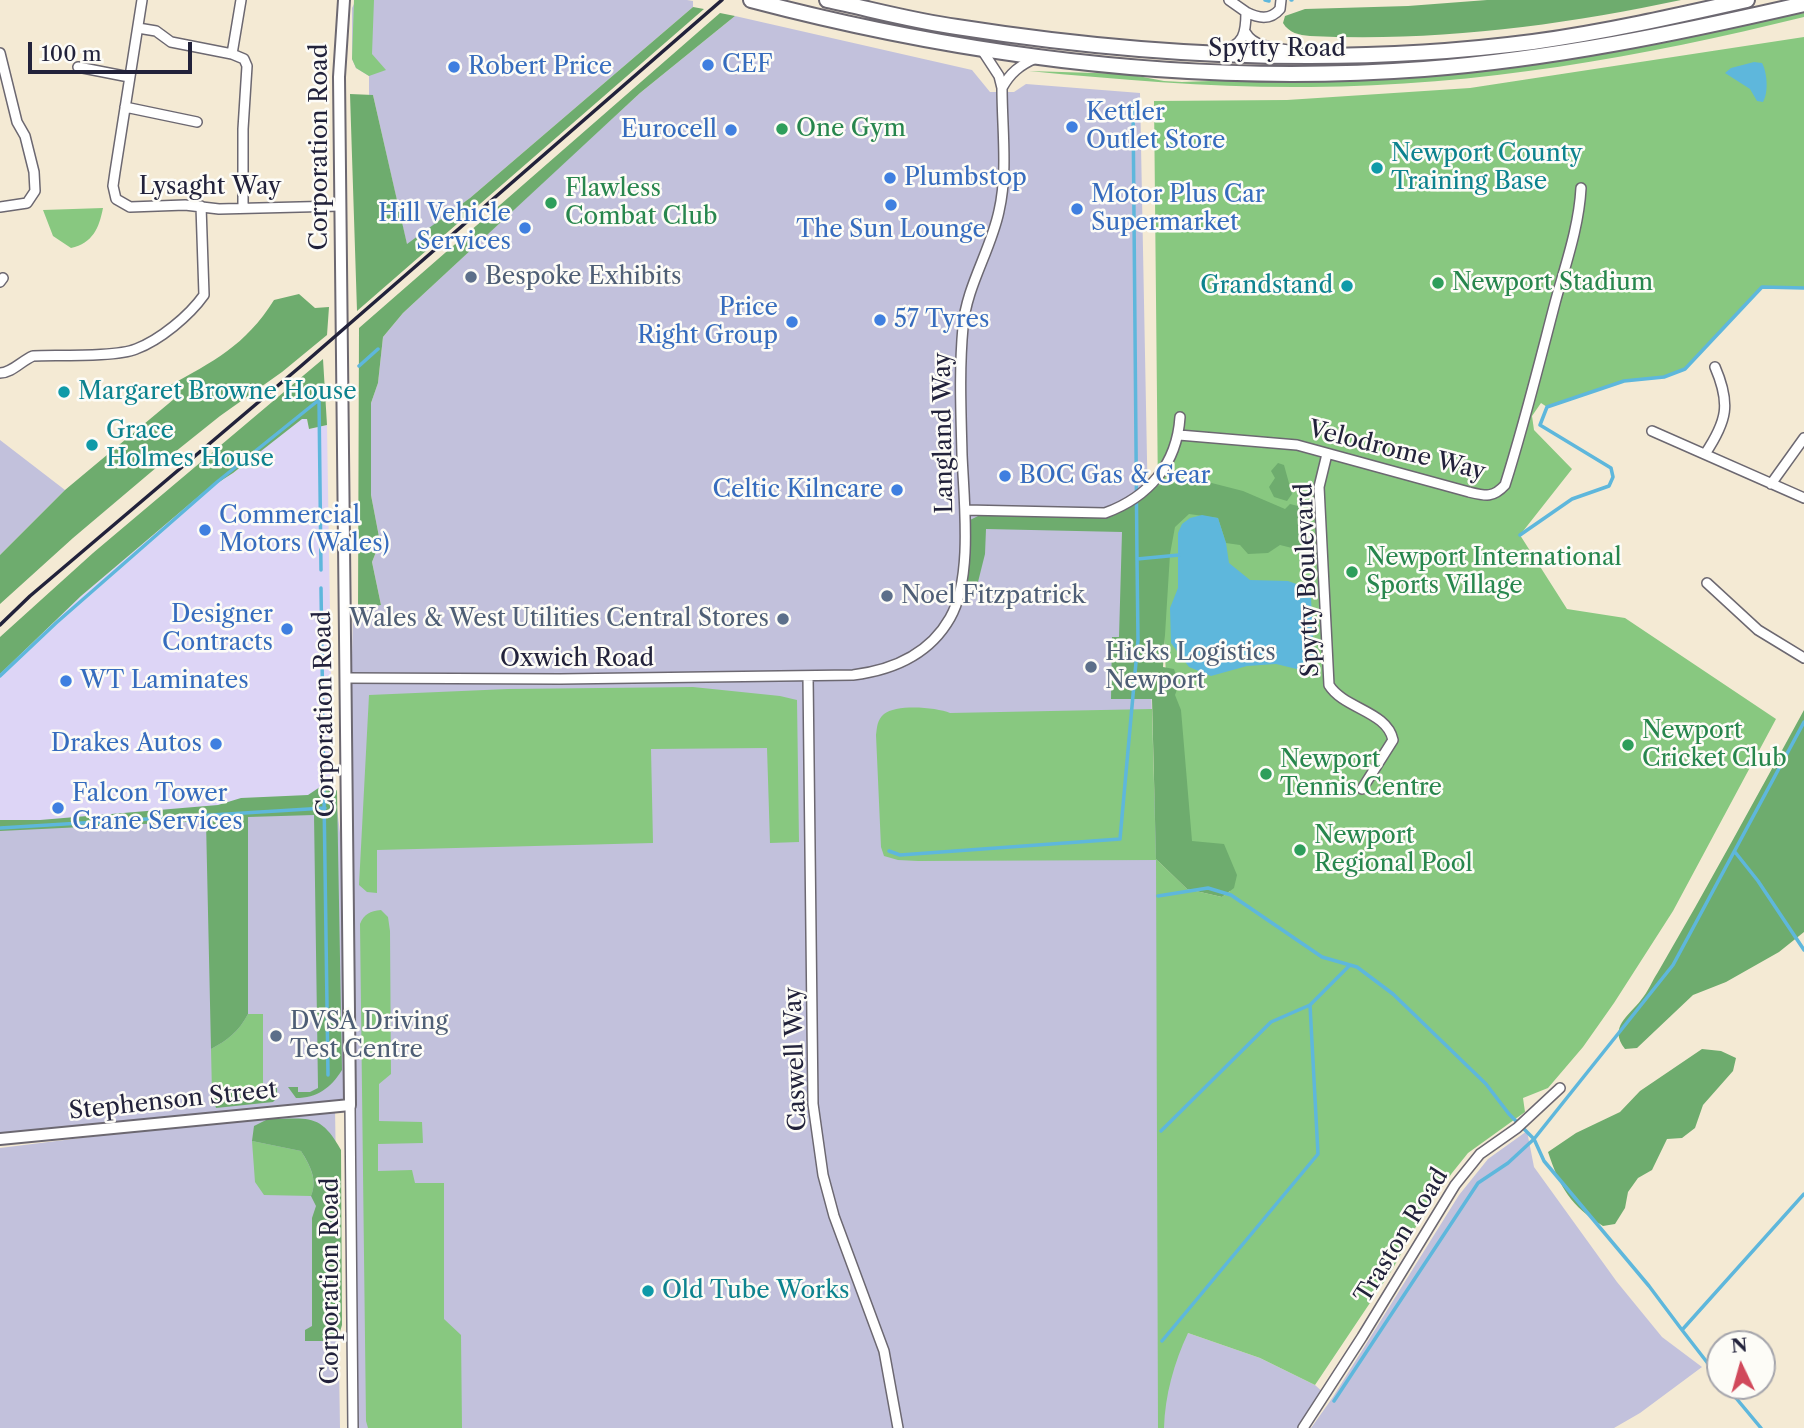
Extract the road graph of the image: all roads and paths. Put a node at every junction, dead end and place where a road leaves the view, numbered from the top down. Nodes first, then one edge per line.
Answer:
1 (142, 0) edge
2 (241, 0) edge
3 (344, 0) edge
4 (751, 0) edge
5 (827, 0) edge
6 (1229, 0) edge
7 (1281, 0) edge
8 (1747, 0) edge
9 (1804, 4) edge
10 (1246, 12) junction
11 (138, 28) junction
12 (1246, 33) junction
13 (982, 50) junction
14 (1146, 50) junction
15 (0, 52) edge
16 (232, 54) junction
17 (1326, 57) junction
18 (1036, 58) junction
19 (78, 67) dead end
20 (130, 77) junction
21 (1002, 88) junction
22 (125, 107) junction
23 (197, 122) dead end
24 (1581, 188) dead end
25 (201, 206) junction
26 (340, 206) junction
27 (0, 207) edge
28 (243, 208) junction
29 (1715, 367) dead end
30 (0, 373) edge
31 (1180, 417) dead end
32 (1652, 431) dead end
33 (1179, 435) junction
34 (1804, 438) edge
35 (1327, 454) junction
36 (1705, 454) junction
37 (1771, 484) junction
38 (1804, 498) edge
39 (965, 510) junction
40 (1707, 583) dead end
41 (1804, 658) edge
42 (808, 676) junction
43 (346, 678) junction
44 (1362, 789) dead end
45 (1560, 1088) dead end
46 (351, 1105) junction
47 (0, 1139) edge
48 (353, 1428) edge
49 (898, 1428) edge
50 (1303, 1428) edge

1 - 11 street, Lysaght Way
2 - 16 street
3 - 26 street, Corporation Road
4 - 13 main road, Spytty Road
5 - 14 main road, Spytty Road
6 - 10 street
7 - 10 street
8 - 17 main road, Spytty Road
9 - 18 main road, Spytty Road
10 - 12 street
11 - 16 street
11 - 20 street, Lysaght Way
12 - 14 street
12 - 17 street
13 - 18 main road, Spytty Road
13 - 21 street, Langland Way
14 - 17 main road, Spytty Road
15 - 27 street
16 - 28 street
18 - 21 street
19 - 20 street
20 - 22 street, Lysaght Way
21 - 39 street, Langland Way
22 - 23 street
22 - 25 street, Lysaght Way
24 - 35 street, Velodrome Way
25 - 28 street, Lysaght Way
25 - 30 street
26 - 28 street, Lysaght Way
26 - 43 street, Corporation Road
29 - 36 street
31 - 33 street
32 - 36 street
33 - 35 street, Velodrome Way
33 - 39 street
34 - 37 street
35 - 44 street, Spytty Boulevard
36 - 37 street
37 - 38 street
39 - 42 street, Langland Way
40 - 41 street
42 - 43 street, Oxwich Road
42 - 49 street, Caswell Way
43 - 46 street, Corporation Road
45 - 50 street, Traston Road
46 - 47 street, Stephenson Street
46 - 48 street, Corporation Road

